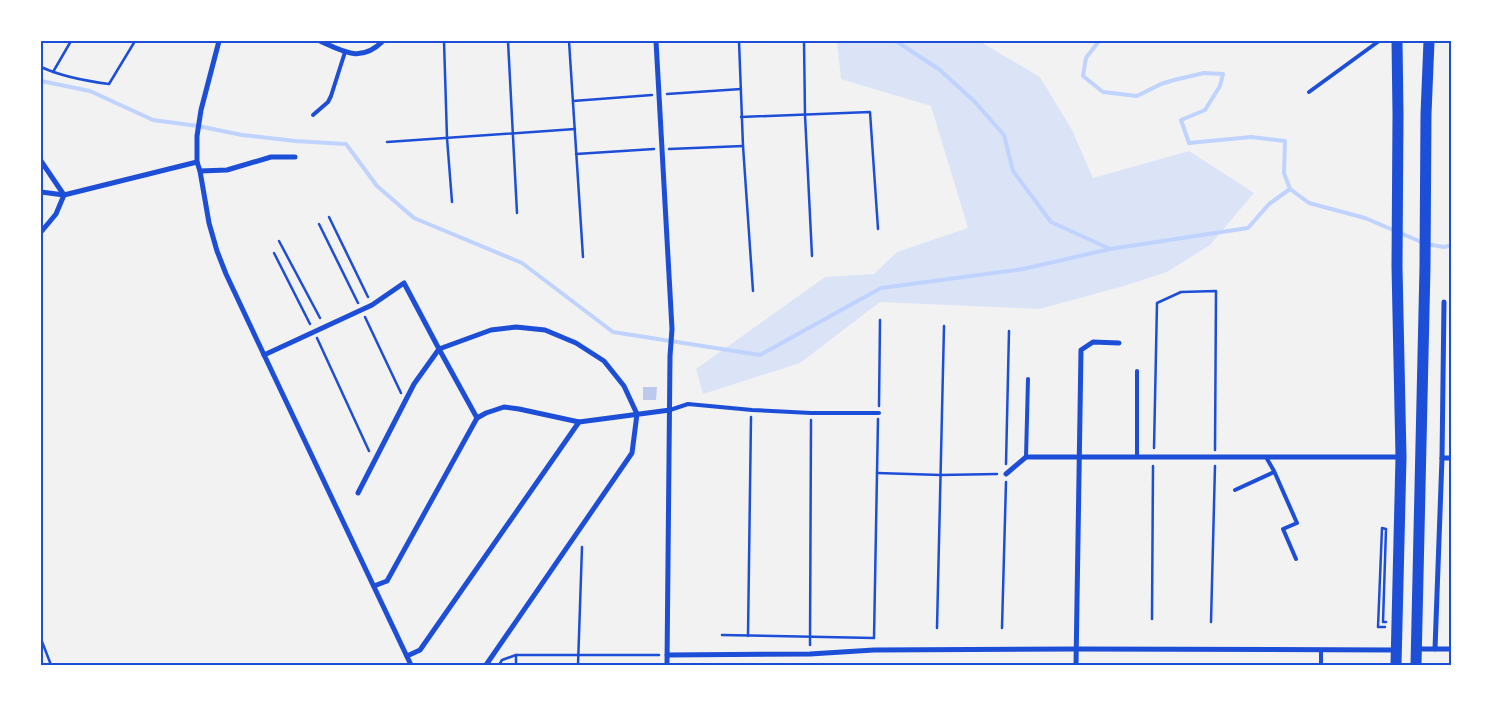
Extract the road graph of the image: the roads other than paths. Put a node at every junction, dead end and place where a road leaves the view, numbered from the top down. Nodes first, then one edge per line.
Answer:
1 (219, 41) edge
2 (320, 41) edge
3 (383, 41) edge
4 (656, 41) edge
5 (1379, 41) edge
6 (1397, 41) edge
7 (1404, 41) edge
8 (1429, 41) edge
9 (345, 52) junction
10 (1309, 92) dead end
11 (1398, 114) junction
12 (313, 115) dead end
13 (295, 157) dead end
14 (41, 161) edge
15 (197, 162) junction
16 (200, 171) junction
17 (41, 192) edge
18 (64, 195) junction
19 (41, 232) edge
20 (1444, 302) dead end
21 (1119, 343) dead end
22 (438, 350) junction
23 (264, 356) junction
24 (1137, 371) dead end
25 (1028, 379) dead end
26 (670, 410) junction
27 (879, 413) road end
28 (637, 414) junction
29 (477, 418) junction
30 (579, 422) junction
31 (1026, 457) junction
32 (1079, 457) junction
33 (1137, 457) junction
34 (1266, 457) junction
35 (1401, 457) junction
36 (1442, 458) junction
37 (1452, 458) edge
38 (1274, 472) junction
39 (1006, 474) road end
40 (1235, 490) dead end
41 (358, 493) dead end
42 (1296, 559) dead end
43 (374, 586) junction
44 (1076, 648) junction
45 (1416, 649) junction
46 (1435, 649) junction
47 (1452, 649) edge
48 (1321, 650) junction
49 (1396, 650) junction
50 (668, 655) junction
51 (407, 656) junction
52 (411, 665) edge
53 (486, 665) edge
54 (667, 665) edge
55 (1076, 665) edge
56 (1321, 665) edge
57 (1396, 665) edge
58 (1416, 665) edge

1 - 15 street
2 - 9 street
3 - 9 street
4 - 26 street
5 - 10 lane
6 - 11 highway
7 - 11 highway
8 - 45 highway
9 - 12 lane
11 - 35 highway
13 - 16 street
14 - 18 street
15 - 16 street
15 - 18 street
16 - 23 street
17 - 18 street
18 - 19 street
20 - 36 street
21 - 32 street
22 - 23 street
22 - 28 street
22 - 29 street
22 - 41 street
23 - 43 street
24 - 33 lane
25 - 31 lane
26 - 27 lane
26 - 28 street
26 - 50 street
28 - 30 street
28 - 53 street
29 - 30 street
29 - 43 street
30 - 51 street
31 - 32 street
31 - 39 street
32 - 33 street
32 - 44 street
33 - 34 street
34 - 35 street
34 - 38 lane
35 - 49 highway
36 - 37 street
36 - 46 street
38 - 40 lane
38 - 42 lane
43 - 51 street
44 - 48 street
44 - 50 street
44 - 55 street
45 - 46 street
45 - 58 highway
46 - 47 street
48 - 49 street
48 - 56 lane
49 - 57 highway
50 - 54 street
51 - 52 street

